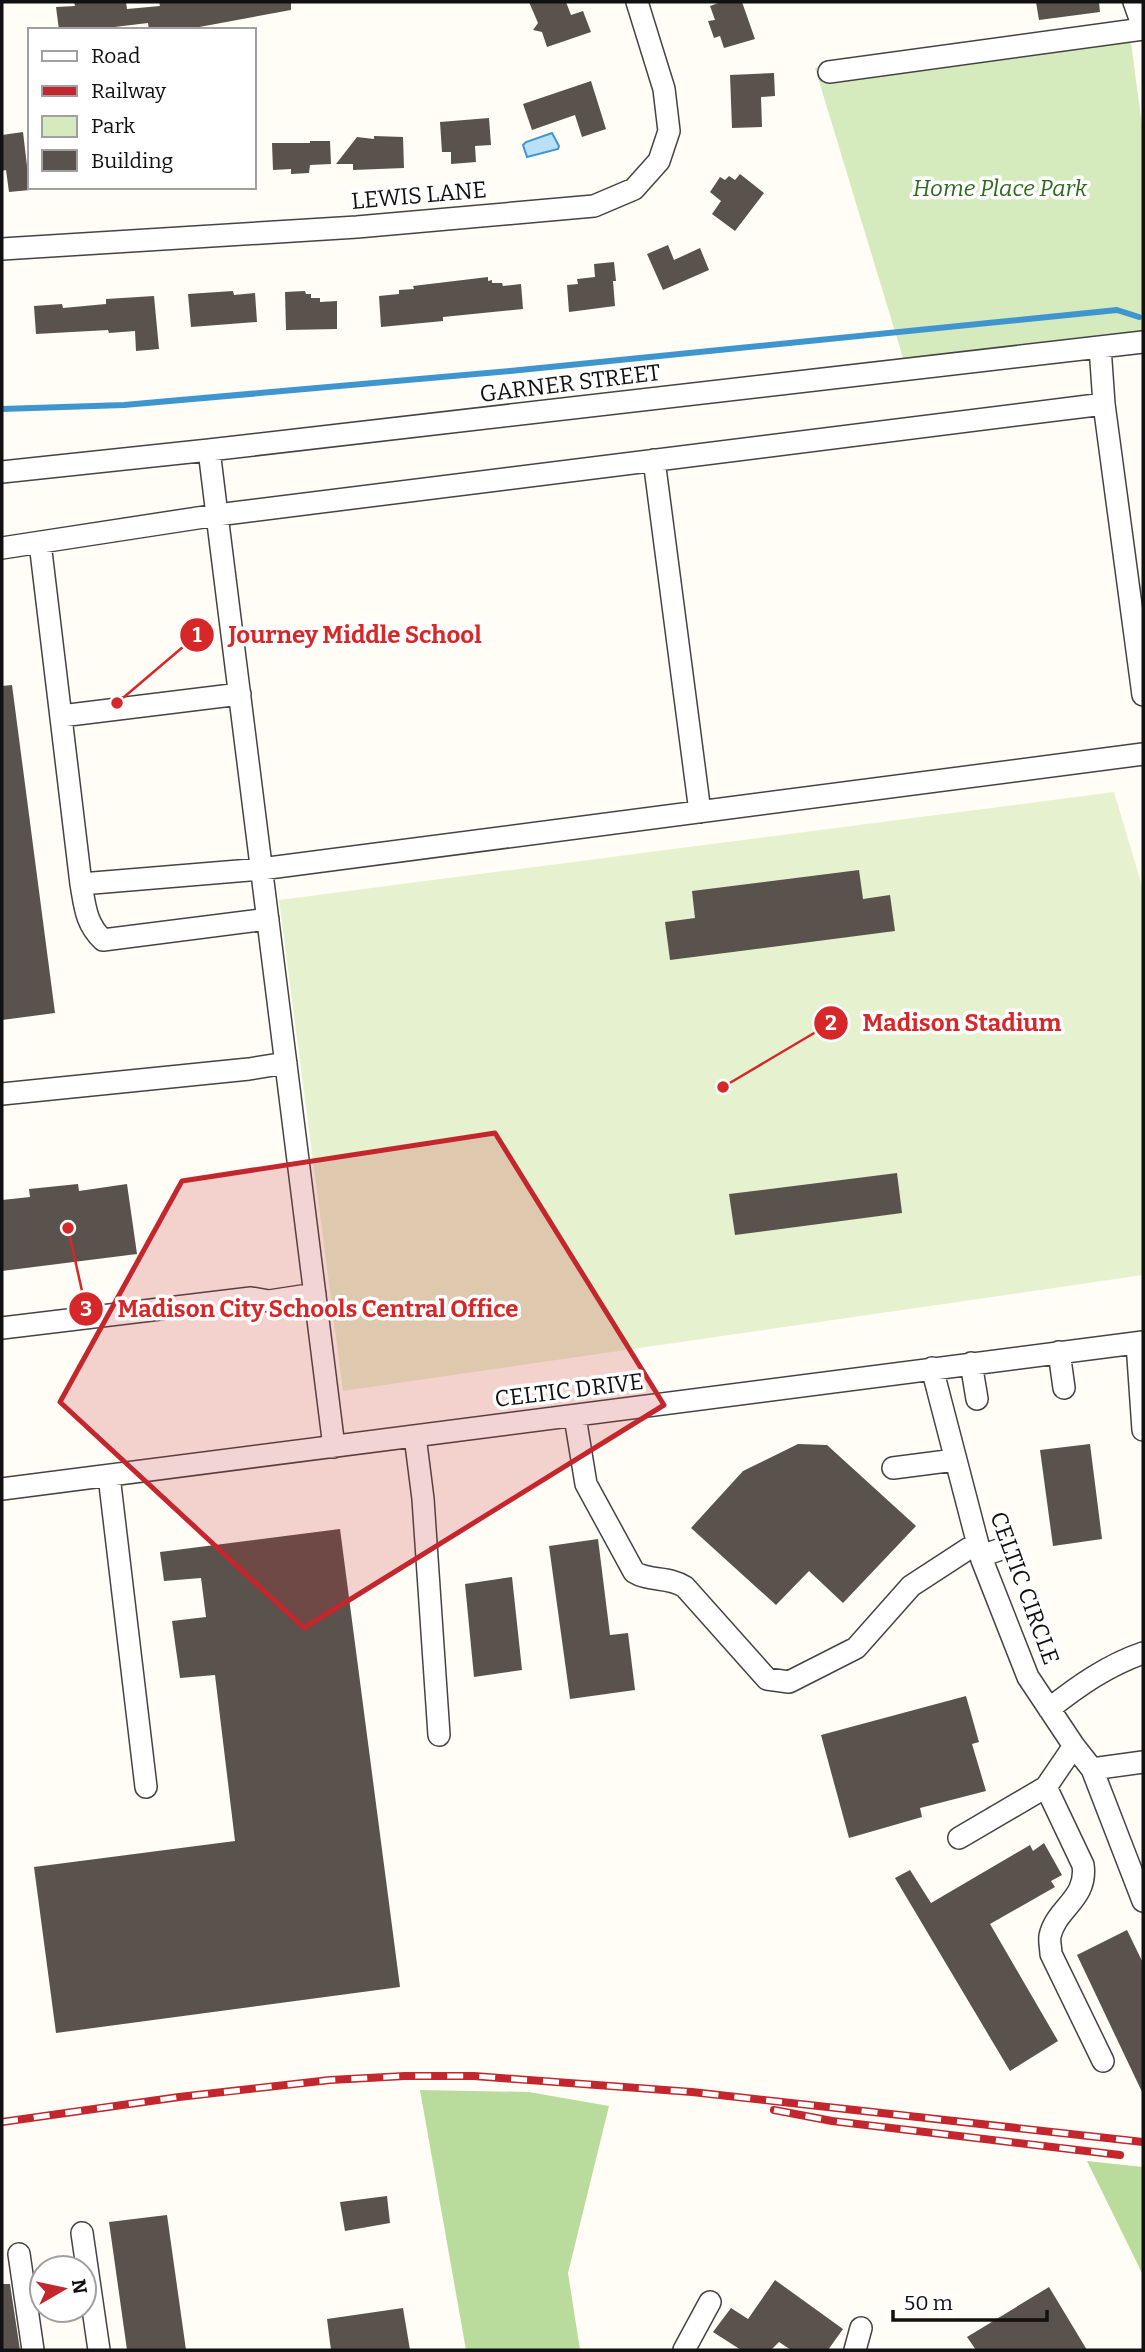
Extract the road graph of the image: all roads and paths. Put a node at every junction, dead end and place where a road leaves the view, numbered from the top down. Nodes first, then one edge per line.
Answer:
1 (636, 2) edge
2 (1134, 2) edge
3 (1143, 28) edge
4 (829, 72) dead end
5 (2, 248) edge
6 (1143, 342) edge
7 (1100, 347) junction
8 (1104, 404) junction
9 (209, 450) junction
10 (654, 460) junction
11 (2, 472) edge
12 (217, 515) junction
13 (40, 543) junction
14 (2, 548) edge
15 (240, 694) junction
16 (1143, 695) edge
17 (61, 716) junction
18 (1143, 754) edge
19 (700, 811) junction
20 (261, 869) junction
21 (81, 884) junction
22 (268, 919) junction
23 (286, 1063) junction
24 (2, 1094) edge
25 (315, 1294) junction
26 (2, 1328) edge
27 (1140, 1343) edge
28 (1059, 1352) junction
29 (971, 1363) junction
30 (932, 1368) junction
31 (1064, 1388) dead end
32 (977, 1399) dead end
33 (575, 1417) junction
34 (1143, 1430) edge
35 (415, 1436) junction
36 (334, 1447) junction
37 (956, 1460) junction
38 (893, 1468) dead end
39 (109, 1476) junction
40 (2, 1489) edge
41 (1007, 1547) dead end
42 (979, 1550) junction
43 (1143, 1653) edge
44 (1049, 1709) junction
45 (439, 1735) dead end
46 (1074, 1746) junction
47 (1143, 1762) edge
48 (1092, 1769) junction
49 (146, 1787) dead end
50 (1046, 1787) junction
51 (959, 1838) dead end
52 (1143, 1901) edge
53 (1103, 2061) dead end
54 (82, 2233) dead end
55 (19, 2254) dead end
56 (710, 2302) dead end
57 (861, 2328) dead end
58 (33, 2350) edge
59 (99, 2350) edge
60 (684, 2350) edge
61 (855, 2350) edge

1 - 5 street, LEWIS LANE
2 - 3 street
3 - 4 street
6 - 7 street, GARNER STREET
7 - 8 street
7 - 9 street, GARNER STREET
8 - 10 street
8 - 16 street
9 - 11 street, GARNER STREET
9 - 12 street
10 - 12 street
10 - 19 street
12 - 13 street
12 - 15 street
13 - 14 street
13 - 17 street
15 - 17 street
15 - 20 street
17 - 21 street
18 - 19 street
19 - 20 street
20 - 21 street
20 - 22 street
21 - 22 street
22 - 23 street
23 - 24 street
23 - 25 street
25 - 26 street
25 - 36 street
27 - 28 street, CELTIC DRIVE
27 - 34 street
28 - 29 street, CELTIC DRIVE
28 - 31 street
29 - 30 street, CELTIC DRIVE
29 - 32 street
30 - 33 street, CELTIC DRIVE
30 - 37 street, CELTIC CIRCLE
33 - 35 street, CELTIC DRIVE
33 - 42 street
35 - 36 street, CELTIC DRIVE
35 - 45 street
36 - 39 street, CELTIC DRIVE
37 - 38 street
37 - 42 street, CELTIC CIRCLE
39 - 40 street, CELTIC DRIVE
39 - 49 street
41 - 42 street
42 - 44 street, CELTIC CIRCLE
43 - 44 street
44 - 46 street, CELTIC CIRCLE
46 - 48 street, CELTIC CIRCLE
46 - 50 street
47 - 48 street
48 - 52 street, CELTIC CIRCLE
50 - 51 street
50 - 53 street
54 - 59 street
55 - 58 street
56 - 60 street
57 - 61 street

